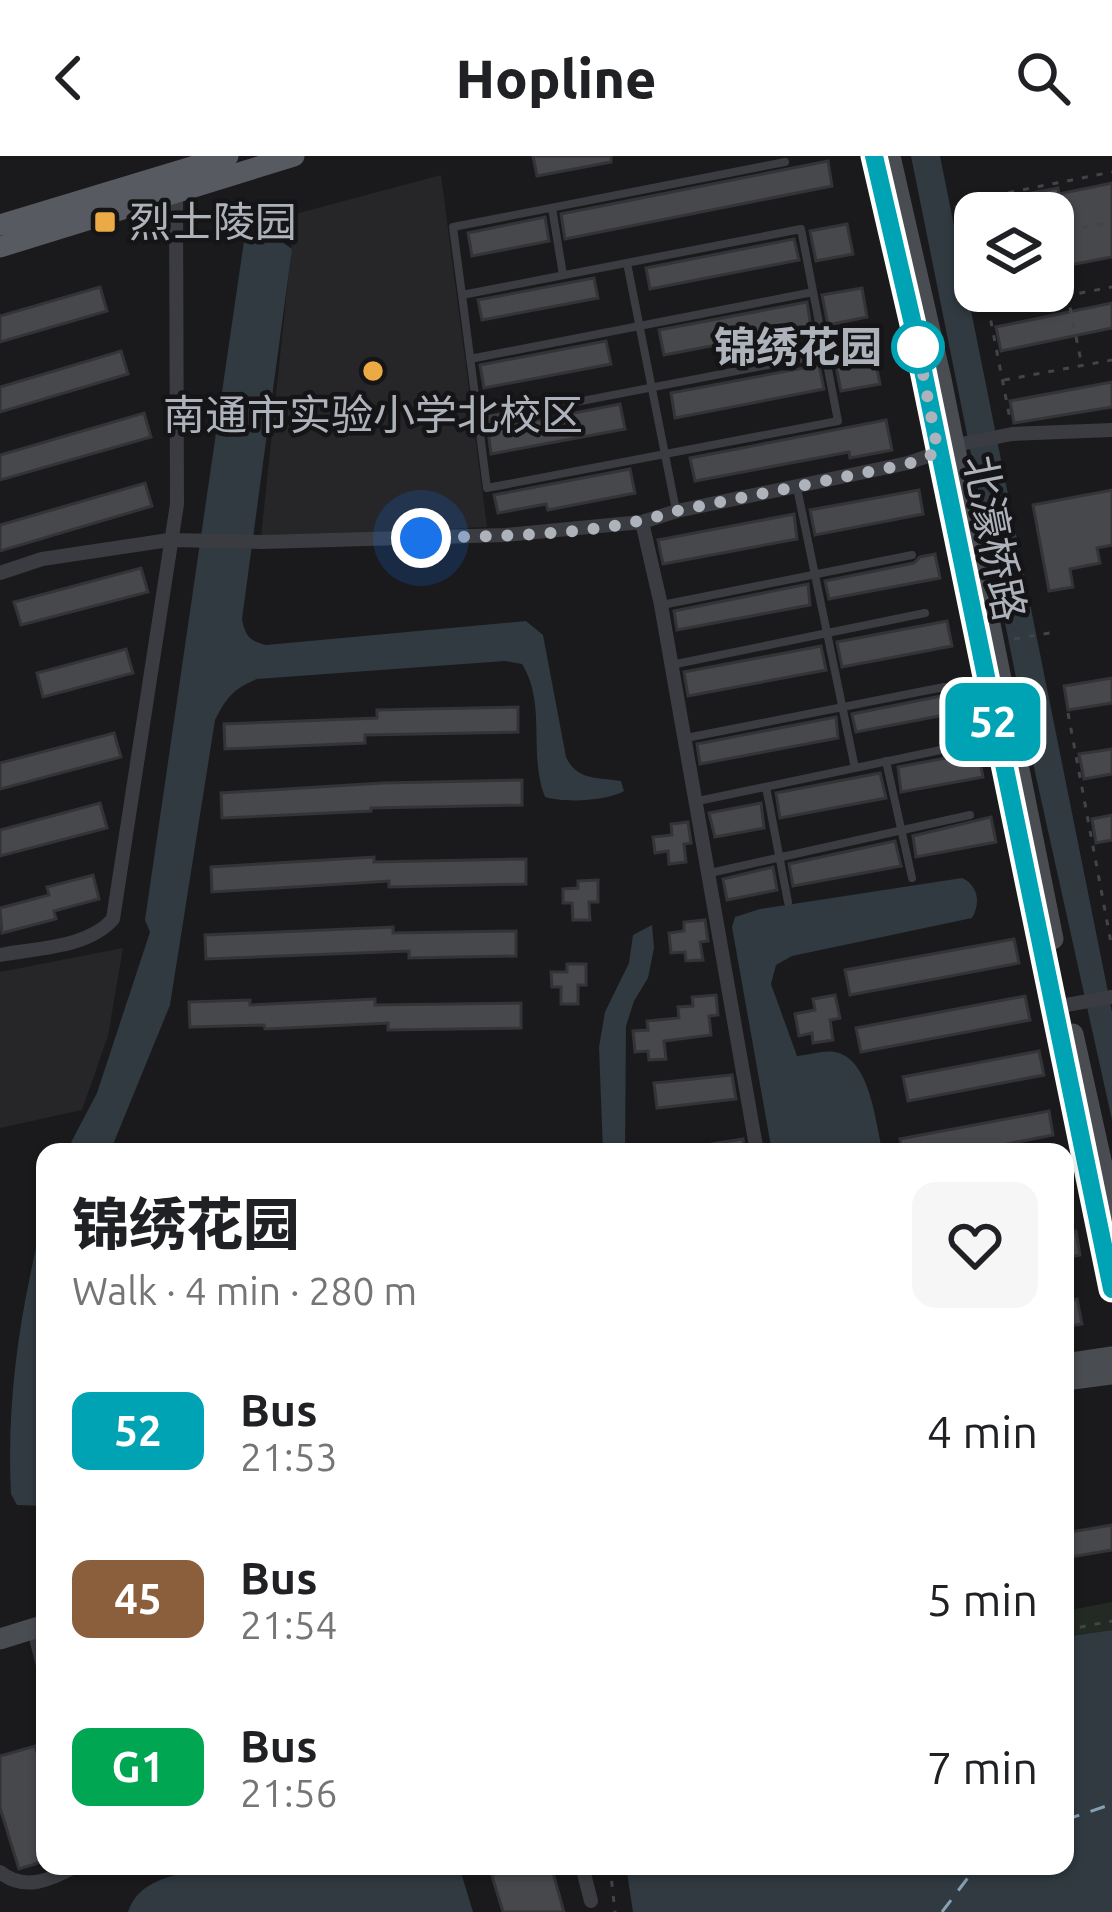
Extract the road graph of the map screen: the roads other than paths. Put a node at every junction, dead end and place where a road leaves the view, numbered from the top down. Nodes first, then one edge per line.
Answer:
1 (228, 156) edge
2 (294, 156) edge
3 (874, 156) edge
4 (890, 156) edge
5 (785, 163) dead end
6 (176, 193) junction
7 (552, 208) junction
8 (0, 225) edge
9 (0, 247) edge
10 (626, 263) junction
11 (563, 275) junction
12 (813, 292) junction
13 (462, 295) junction
14 (639, 328) junction
15 (825, 354) junction
16 (470, 359) junction
17 (651, 388) junction
18 (478, 421) junction
19 (1112, 430) edge
20 (953, 447) junction
21 (664, 456) junction
22 (797, 488) junction
23 (676, 511) junction
24 (642, 522) junction
25 (170, 540) junction
26 (912, 556) dead end
27 (0, 573) edge
28 (816, 574) junction
29 (661, 605) junction
30 (925, 613) dead end
31 (828, 633) junction
32 (670, 665) junction
33 (944, 687) dead end
34 (843, 707) junction
35 (685, 739) junction
36 (955, 746) dead end
37 (886, 761) junction
38 (855, 768) junction
39 (766, 787) junction
40 (696, 802) junction
41 (970, 815) dead end
42 (901, 830) junction
43 (780, 857) junction
44 (709, 873) junction
45 (912, 878) dead end
46 (788, 902) dead end
47 (0, 955) edge
48 (1112, 997) edge
49 (1074, 1003) junction
50 (755, 1143) edge
51 (1112, 1210) edge
52 (1112, 1288) edge
53 (1112, 1357) edge
54 (1074, 1363) edge
55 (1112, 1374) edge
56 (1074, 1379) edge
57 (36, 1636) edge
58 (36, 1638) edge
59 (0, 1639) edge
60 (0, 1653) edge
61 (0, 1872) edge
62 (59, 1875) edge
63 (584, 1875) edge
64 (591, 1901) dead end

1 - 8 main road
2 - 6 main road
3 - 20 main road, 北濠桥路
4 - 20 main road, 北濠桥路
5 - 7 lane
6 - 9 main road
6 - 25 street
7 - 11 lane
7 - 13 lane
10 - 11 lane
10 - 12 lane
10 - 14 lane
11 - 13 lane
12 - 14 lane
12 - 15 lane
13 - 16 lane
14 - 16 lane
14 - 17 lane
15 - 17 lane
15 - 21 lane
16 - 18 lane
17 - 18 lane
17 - 21 lane
18 - 21 lane
19 - 20 street
20 - 22 street
20 - 49 main road, 北濠桥路
20 - 52 main road, 北濠桥路
21 - 23 lane
22 - 23 street
22 - 28 lane
23 - 24 street
24 - 25 street
24 - 29 street
25 - 27 street
25 - 47 street
26 - 28 lane
28 - 29 lane
28 - 31 lane
29 - 32 street
30 - 31 lane
31 - 32 lane
31 - 34 lane
32 - 35 street
33 - 34 lane
34 - 35 lane
34 - 38 lane
35 - 40 street
36 - 37 lane
37 - 38 lane
37 - 42 lane
38 - 39 lane
39 - 40 lane
39 - 43 lane
40 - 44 street
41 - 42 lane
42 - 43 lane
42 - 45 lane
43 - 44 lane
43 - 46 lane
44 - 50 street
48 - 49 street
49 - 51 main road, 北濠桥路
53 - 54 main road
55 - 56 main road
57 - 59 main road
58 - 60 main road
61 - 62 street
63 - 64 street

